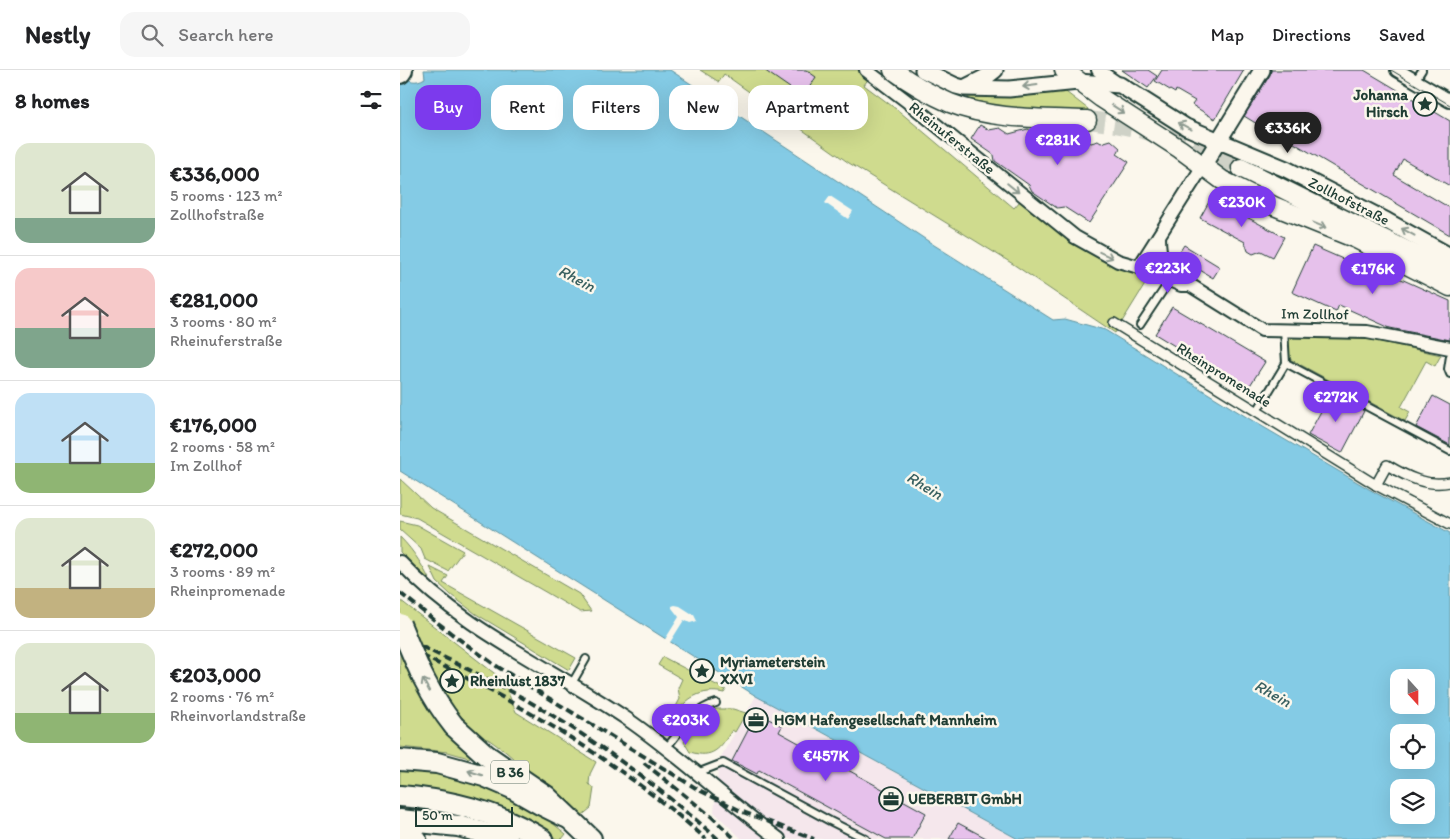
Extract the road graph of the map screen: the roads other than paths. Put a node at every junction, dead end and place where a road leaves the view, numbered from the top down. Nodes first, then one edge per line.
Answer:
1 (866, 70) edge
2 (893, 70) edge
3 (923, 70) edge
4 (995, 70) edge
5 (1064, 70) edge
6 (1098, 70) edge
7 (1262, 70) edge
8 (1397, 70) edge
9 (1419, 75) edge
10 (1078, 82) junction
11 (1120, 85) junction
12 (964, 88) junction
13 (1450, 101) edge
14 (1087, 120) tunnel mouth
15 (1218, 141) junction
16 (1203, 166) junction
17 (1241, 168) tunnel mouth
18 (1159, 236) junction
19 (1450, 256) edge
20 (1139, 267) junction
21 (1450, 272) edge
22 (1170, 280) junction
23 (1190, 285) junction
24 (1450, 287) edge
25 (1114, 323) dead end
26 (1140, 325) dead end
27 (1284, 330) junction
28 (1450, 348) edge
29 (1450, 356) edge
30 (1286, 363) junction
31 (1450, 374) edge
32 (1256, 411) junction
33 (1450, 451) edge
34 (1450, 482) edge
35 (1376, 485) junction
36 (1450, 524) edge
37 (400, 562) edge
38 (400, 624) edge
39 (586, 659) dead end
40 (571, 685) junction
41 (716, 703) dead end
42 (666, 748) junction
43 (400, 760) edge
44 (697, 773) junction
45 (400, 796) edge
46 (400, 820) edge
47 (580, 829) edge
48 (400, 831) edge
49 (416, 839) edge
50 (507, 839) edge
51 (542, 839) edge
52 (779, 839) edge
53 (866, 839) edge

1 -> 20 street, Rheinuferstraße
2 - 14 main road
3 - 12 street
4 - 12 street
5 - 10 main road, Zollhofstraße
6 - 11 street
7 - 15 street
8 - 9 street
9 - 13 street
10 - 11 street
10 -> 12 street
10 -> 16 main road, Zollhofstraße
15 -> 11 street, Zollhofstraße
15 - 16 street
19 -> 15 street, Zollhofstraße
16 - 18 street
16 -> 24 main road, Zollhofstraße
17 - 21 main road
18 - 20 street
18 - 23 street, Im Zollhof
20 - 22 street, Im Zollhof
22 - 23 street, Im Zollhof
22 - 26 lane
23 - 27 street, Im Zollhof
25 - 32 street, Rheinpromenade
27 - 28 street, Im Zollhof
27 - 30 lane
29 - 31 lane
30 - 32 lane
30 - 33 lane
32 - 35 street, Rheinpromenade
34 - 35 street
35 - 36 street, Rheinpromenade
37 - 40 street
47 -> 38 main road, B 36, bridge
39 - 40 lane
40 - 42 street
41 - 42 lane
42 - 44 street
47 -> 43 main road
44 - 52 street
44 - 53 lane
45 - 51 main road
46 - 50 main road
48 - 49 main road

